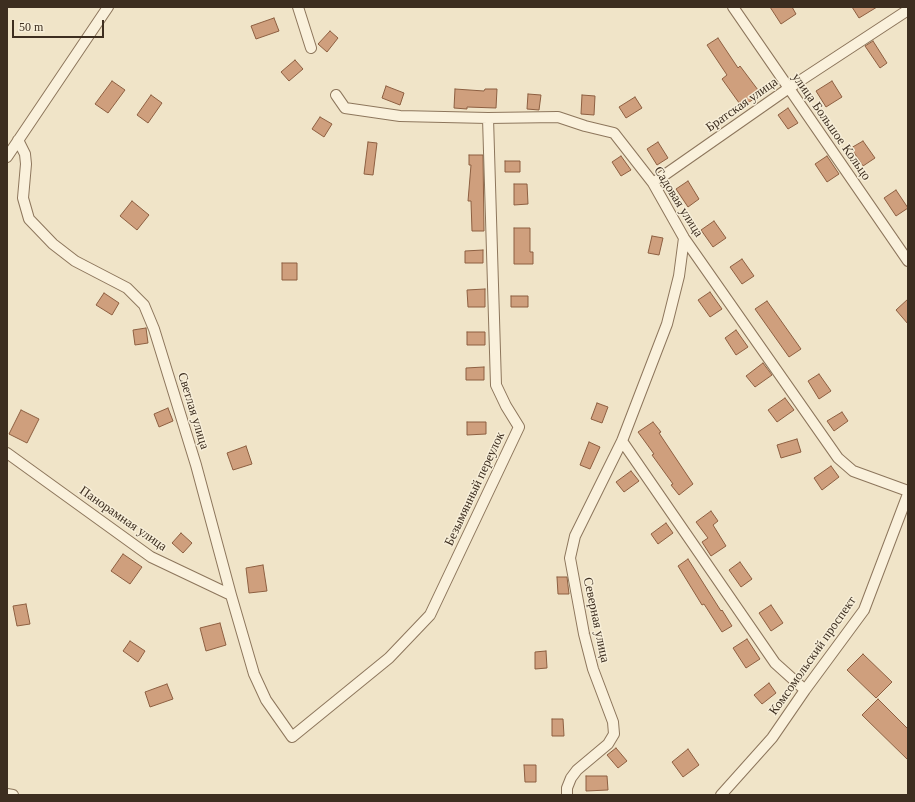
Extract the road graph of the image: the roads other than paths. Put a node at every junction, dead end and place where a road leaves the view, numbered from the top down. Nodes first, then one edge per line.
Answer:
1 (108, 7) edge
2 (298, 7) edge
3 (733, 7) edge
4 (908, 10) edge
5 (311, 48) dead end
6 (788, 88) junction
7 (336, 95) dead end
8 (488, 118) junction
9 (18, 140) junction
10 (7, 157) edge
11 (653, 184) junction
12 (684, 238) junction
13 (908, 261) edge
14 (622, 441) junction
15 (7, 452) edge
16 (908, 492) edge
17 (231, 595) junction
18 (805, 690) junction
19 (292, 736) joint
20 (7, 794) edge
21 (13, 795) edge
22 (567, 795) edge
23 (721, 795) edge

1 - 9 street
2 - 5 street
3 - 6 street, улица Большое Кольцо
4 - 6 street, Братская улица
6 - 11 street, Братская улица
6 - 13 street, улица Большое Кольцо
7 - 8 street, Садовая улица
8 - 11 street, Садовая улица
8 - 19 street, Безымянный переулок
9 - 10 street
9 - 17 street, Светлая улица
11 - 12 street, Садовая улица
12 - 14 street, Северная улица
12 - 16 street, Садовая улица
14 - 18 street
14 - 22 street, Северная улица
15 - 17 street, Панорамная улица
16 - 18 street, Комсомольский проспект
17 - 19 street, Светлая улица
18 - 23 street, Комсомольский проспект
20 - 21 street

